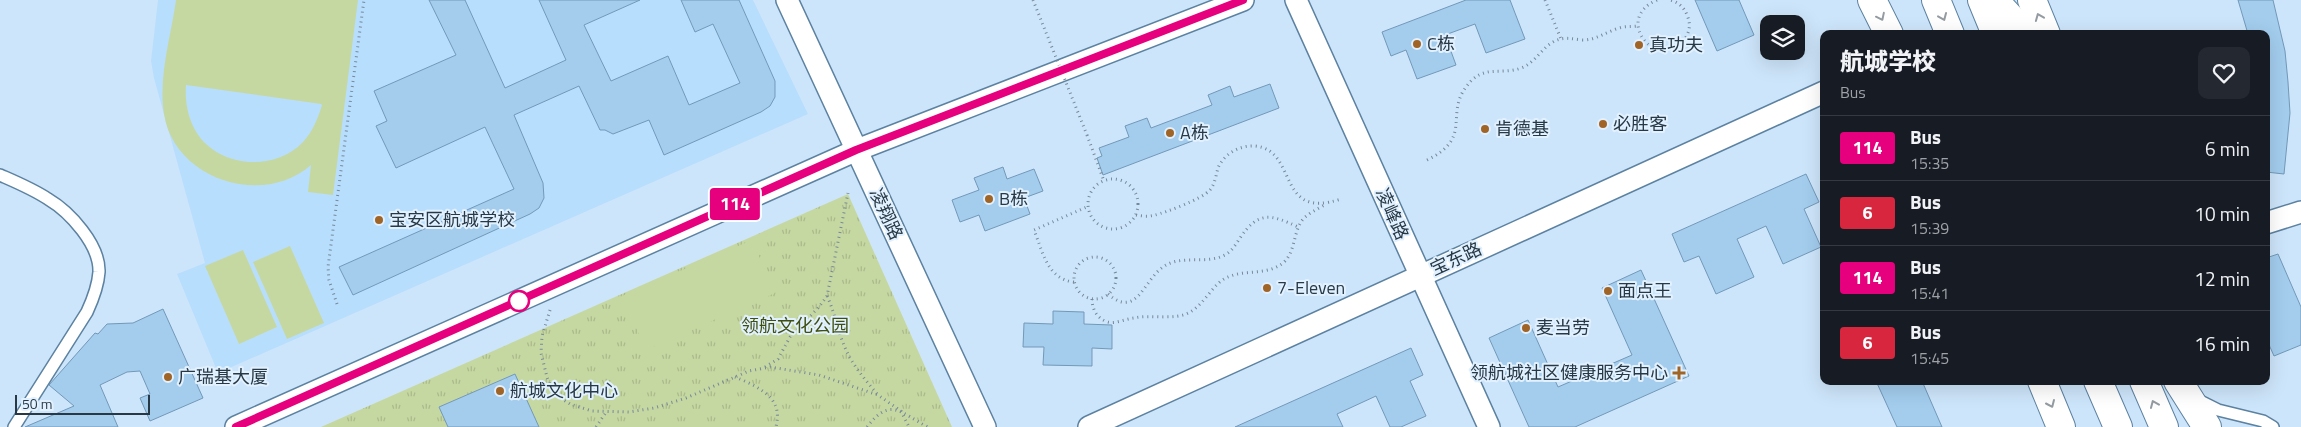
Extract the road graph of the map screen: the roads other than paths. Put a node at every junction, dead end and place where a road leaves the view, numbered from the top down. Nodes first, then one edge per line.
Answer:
1 (787, 0) edge
2 (1243, 0) edge
3 (1296, 0) edge
4 (1872, 0) edge
5 (1936, 0) edge
6 (1982, 0) edge
7 (1994, 0) edge
8 (2032, 0) edge
9 (1887, 30) edge
10 (1948, 30) edge
11 (1994, 30) edge
12 (2021, 30) edge
13 (2044, 30) edge
14 (1820, 94) edge
15 (856, 150) junction
16 (0, 174) edge
17 (2301, 212) edge
18 (2270, 222) edge
19 (1420, 276) junction
20 (2044, 385) edge
21 (2100, 385) edge
22 (2146, 385) edge
23 (2182, 385) edge
24 (2200, 403) edge
25 (2117, 426) edge
26 (14, 427) edge
27 (237, 427) edge
28 (985, 427) edge
29 (1089, 427) edge
30 (1489, 427) edge
31 (2061, 427) edge
32 (2164, 427) edge
33 (2212, 427) edge
34 (2272, 427) edge

1 - 15 street, 凌翔路
2 - 15 street
3 - 19 street, 凌峰路
4 -> 9 main road
5 -> 10 main road
6 - 11 main road
7 - 12 main road
13 -> 8 main road
14 - 19 street, 宝东路
15 - 27 street
15 - 28 street, 凌翔路
16 - 26 lane
17 - 18 street
19 - 29 street, 宝东路
19 - 30 street, 凌峰路
20 -> 31 main road
21 - 25 main road
32 -> 22 main road
23 - 24 main road
24 - 33 main road
24 - 34 lane

